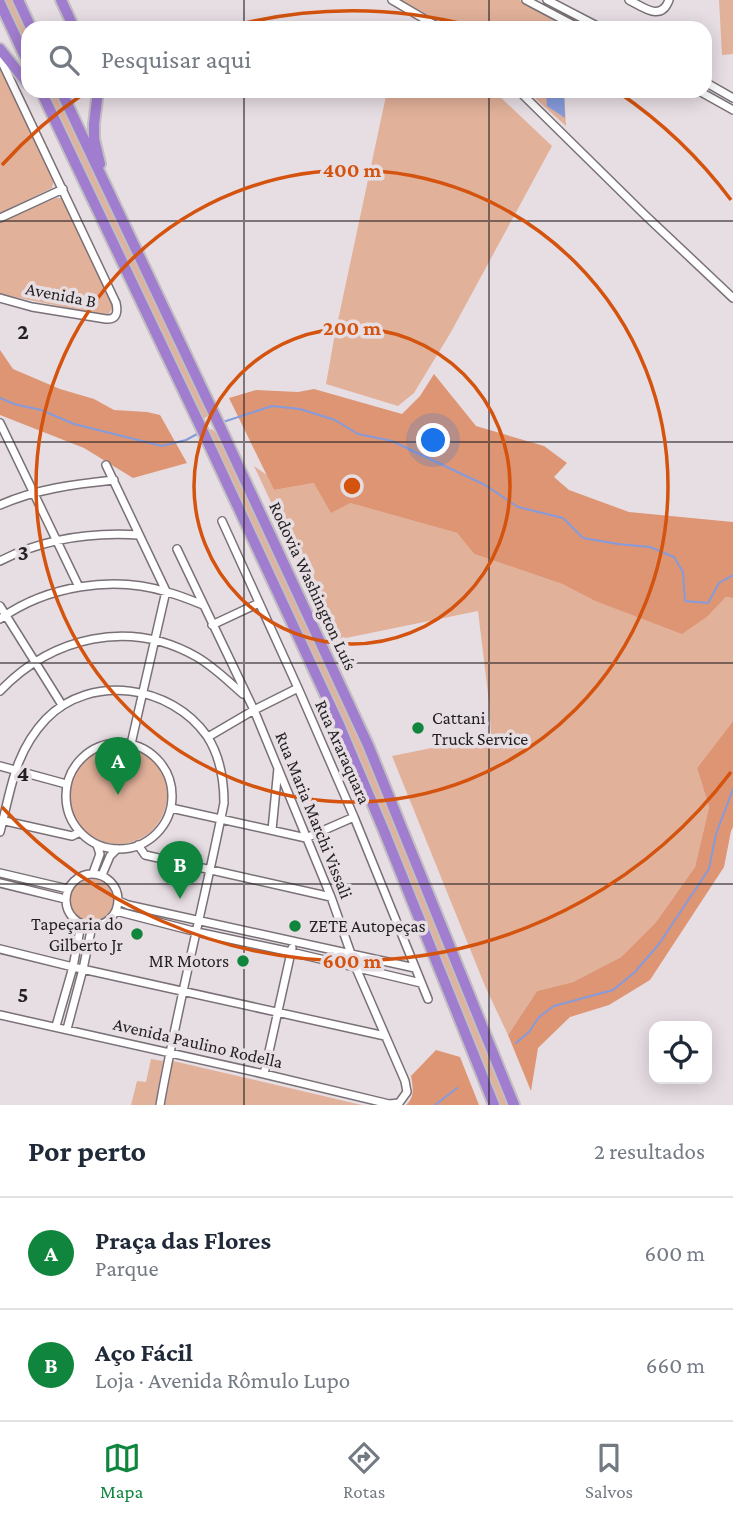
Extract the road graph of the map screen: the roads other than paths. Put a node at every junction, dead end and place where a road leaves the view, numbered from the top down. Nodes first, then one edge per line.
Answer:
1 (18, 0) edge
2 (61, 0) edge
3 (392, 0) edge
4 (526, 0) edge
5 (547, 0) edge
6 (629, 0) edge
7 (669, 0) edge
8 (0, 3) edge
9 (28, 21) edge
10 (71, 21) edge
11 (428, 21) edge
12 (566, 21) edge
13 (588, 21) edge
14 (21, 48) edge
15 (0, 49) edge
16 (0, 58) edge
17 (21, 75) edge
18 (712, 87) edge
19 (715, 89) junction
20 (712, 94) edge
21 (37, 98) edge
22 (44, 98) edge
23 (64, 98) edge
24 (98, 98) edge
25 (526, 98) edge
26 (710, 98) edge
27 (733, 98) edge
28 (733, 110) edge
29 (73, 158) junction
30 (104, 184) junction
31 (63, 189) junction
32 (0, 218) edge
33 (0, 298) edge
34 (733, 298) edge
35 (0, 423) edge
36 (10, 444) junction
37 (0, 449) edge
38 (106, 465) dead end
39 (114, 480) junction
40 (34, 493) junction
41 (0, 505) edge
42 (222, 521) dead end
43 (139, 535) junction
44 (56, 541) junction
45 (177, 549) dead end
46 (0, 561) edge
47 (79, 587) junction
48 (166, 591) junction
49 (259, 603) junction
50 (203, 605) junction
51 (0, 606) edge
52 (3, 617) edge
53 (212, 625) junction
54 (155, 640) junction
55 (228, 658) junction
56 (34, 661) junction
57 (214, 667) junction
58 (298, 688) junction
59 (0, 691) edge
60 (143, 692) junction
61 (247, 697) junction
62 (62, 705) junction
63 (254, 710) junction
64 (208, 737) junction
65 (131, 744) junction
66 (0, 766) edge
67 (278, 766) junction
68 (14, 770) junction
69 (66, 783) junction
70 (171, 808) junction
71 (354, 817) junction
72 (221, 819) junction
73 (1, 820) edge
74 (272, 830) junction
75 (0, 832) edge
76 (80, 832) junction
77 (306, 838) junction
78 (97, 844) junction
79 (138, 845) junction
80 (117, 849) junction
81 (210, 870) junction
82 (0, 873) edge
83 (93, 873) junction
84 (103, 875) junction
85 (0, 883) edge
86 (68, 889) junction
87 (331, 897) junction
88 (65, 899) junction
89 (119, 901) junction
90 (117, 911) junction
91 (199, 921) junction
92 (81, 924) junction
93 (92, 926) junction
94 (197, 932) junction
95 (294, 942) junction
96 (0, 949) edge
97 (291, 952) junction
98 (352, 954) junction
99 (73, 967) junction
100 (356, 968) junction
101 (415, 968) junction
102 (83, 969) junction
103 (421, 983) junction
104 (182, 990) junction
105 (428, 999) dead end
106 (278, 1013) junction
107 (0, 1015) edge
108 (56, 1026) junction
109 (67, 1029) junction
110 (385, 1036) junction
111 (169, 1054) junction
112 (264, 1074) junction
113 (389, 1104) edge
114 (160, 1105) edge
115 (494, 1105) edge
116 (514, 1105) edge

1 - 9 highway
2 - 10 highway
3 - 11 street
4 - 12 street
5 - 13 street
6 - 7 street
8 - 14 highway
15 - 17 highway
16 - 31 street
18 - 19 street
19 - 20 street
19 - 27 street
21 - 29 highway
22 - 29 highway, Rodovia Washington Luís
23 - 30 highway, Rodovia Washington Luís
24 - 30 highway
25 - 34 street
26 - 28 street
29 - 115 highway, Rodovia Washington Luís
30 - 116 highway, Rodovia Washington Luís
31 - 32 street
31 - 33 street, Avenida B
35 - 36 street
36 - 37 street
36 - 40 street
38 - 39 street
39 - 40 street
39 - 43 street
40 - 41 street
40 - 44 street
42 - 49 street, Rua Araraquara
43 - 44 street
43 - 48 street
44 - 46 street
44 - 47 street
45 - 50 street, Rua Maria Marchi Vissali
47 - 48 street
47 - 52 street
48 - 50 street
48 - 54 street
49 - 53 street
49 - 58 street, Rua Araraquara
50 - 53 street, Rua Maria Marchi Vissali
51 - 52 street
52 - 56 street
53 - 55 street, Rua Maria Marchi Vissali
54 - 56 street
54 - 57 street
54 - 60 street
55 - 57 street
55 - 61 street, Rua Maria Marchi Vissali
56 - 59 street
56 - 62 street
57 - 61 street
58 - 63 street
58 - 71 street, Rua Araraquara
60 - 62 street
60 - 64 street
60 - 65 street
61 - 63 street, Rua Maria Marchi Vissali
62 - 68 street
63 - 64 street
63 - 67 street, Rua Maria Marchi Vissali
64 - 72 street
65 - 69 street
65 - 70 street
66 - 68 street
67 - 74 street
67 - 77 street, Rua Maria Marchi Vissali
68 - 69 street
68 - 73 street
69 - 76 street
70 - 72 street
70 - 79 street
71 - 77 street
71 - 101 street, Rua Araraquara
72 - 74 street
72 - 81 street
73 - 75 street
73 - 76 street
74 - 77 street
76 - 78 street
77 - 87 street, Rua Maria Marchi Vissali
78 - 80 street
78 - 83 street
79 - 80 street
79 - 81 street
80 - 84 street
81 - 87 street
81 - 91 street
82 - 86 street
83 - 84 street
83 - 86 street
84 - 89 street
85 - 88 street
86 - 88 street
87 - 98 street, Rua Maria Marchi Vissali
88 - 92 street
89 - 90 street
89 - 91 street
90 - 93 street
90 - 94 street
91 - 94 street
91 - 95 street
92 - 93 street
92 - 99 street
93 - 102 street
94 - 97 street
94 - 104 street
95 - 97 street
95 - 98 street
96 - 99 street
97 - 100 street
97 - 106 street
98 - 100 street, Rua Maria Marchi Vissali
98 - 101 street
99 - 102 street
99 - 108 street
100 - 103 street
100 - 110 street, Rua Maria Marchi Vissali
101 - 103 street, Rua Araraquara
102 - 104 street
102 - 109 street
103 - 105 street, Rua Araraquara
104 - 106 street
104 - 111 street
106 - 110 street
106 - 112 street
107 - 108 street, Avenida Paulino Rodella
108 - 109 street, Avenida Paulino Rodella
109 - 111 street, Avenida Paulino Rodella
110 - 113 street, Rua Maria Marchi Vissali
111 - 112 street, Avenida Paulino Rodella
111 - 114 street
112 - 113 street, Avenida Paulino Rodella

